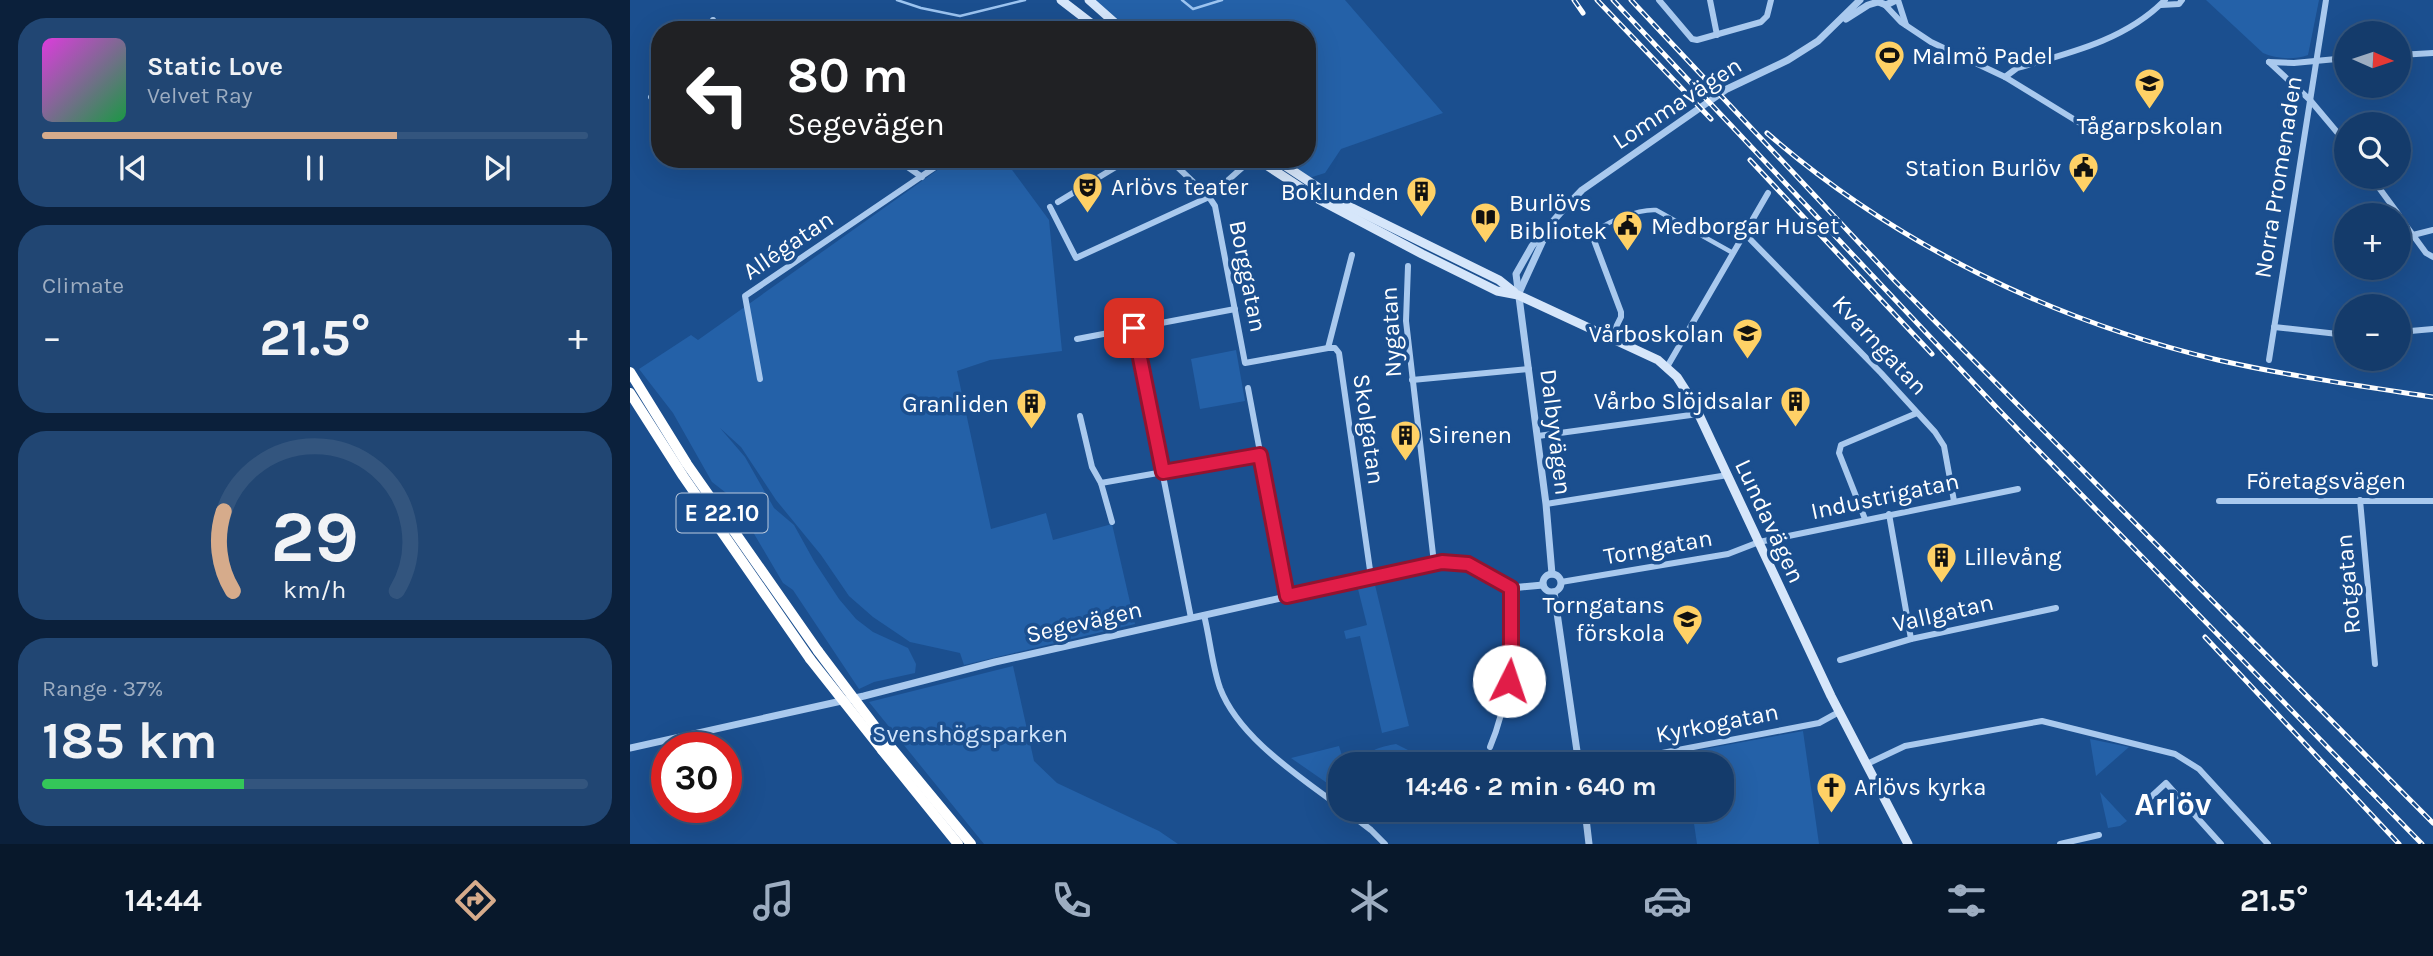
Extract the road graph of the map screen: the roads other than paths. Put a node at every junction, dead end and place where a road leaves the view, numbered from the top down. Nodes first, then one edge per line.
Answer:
1 (1061, 0) edge
2 (1089, 0) edge
3 (1710, 0) edge
4 (1771, 0) edge
5 (1860, 0) edge
6 (1897, 0) edge
7 (2182, 0) edge
8 (2326, 0) edge
9 (1662, 1) edge
10 (1879, 2) edge
11 (2163, 2) edge
12 (1088, 21) edge
13 (1108, 21) edge
14 (1839, 22) junction
15 (1907, 27) junction
16 (1717, 35) junction
17 (2433, 53) edge
18 (2412, 54) edge
19 (2334, 58) edge
20 (2316, 59) junction
21 (2005, 77) junction
22 (2310, 100) junction
23 (2080, 123) dead end
24 (2334, 129) edge
25 (908, 168) edge
26 (934, 168) edge
27 (1114, 168) edge
28 (1178, 168) edge
29 (1244, 168) edge
30 (1269, 168) edge
31 (1289, 168) edge
32 (922, 177) junction
33 (1768, 193) dead end
34 (1209, 197) junction
35 (1058, 202) dead end
36 (1050, 207) dead end
37 (2433, 230) edge
38 (2411, 232) edge
39 (1591, 234) joint
40 (1745, 234) junction
41 (2413, 235) junction
42 (1734, 254) junction
43 (1352, 255) dead end
44 (2433, 257) edge
45 (1408, 266) dead end
46 (1517, 295) junction
47 (1234, 309) junction
48 (2274, 327) junction
49 (1134, 328) junction
50 (2433, 329) edge
51 (2411, 331) edge
52 (2334, 334) edge
53 (1611, 337) junction
54 (1077, 339) dead end
55 (1328, 348) junction
56 (2269, 360) dead end
57 (1667, 367) junction
58 (1529, 369) junction
59 (630, 372) edge
60 (760, 379) dead end
61 (1412, 380) junction
62 (1248, 388) dead end
63 (630, 393) edge
64 (1917, 413) junction
65 (1698, 414) junction
66 (1080, 416) dead end
67 (1538, 436) junction
68 (1260, 455) junction
69 (1163, 472) junction
70 (1728, 475) junction
71 (1101, 483) junction
72 (2018, 489) dead end
73 (2219, 500) dead end
74 (2360, 500) junction
75 (1954, 501) junction
76 (2433, 501) edge
77 (1546, 504) junction
78 (1889, 514) junction
79 (1865, 519) junction
80 (1112, 522) dead end
81 (1759, 542) junction
82 (1434, 563) junction
83 (1552, 574) junction
84 (1371, 577) junction
85 (1561, 582) junction
86 (1544, 585) junction
87 (1511, 588) junction
88 (1554, 592) junction
89 (1287, 596) junction
90 (2056, 608) dead end
91 (1204, 615) junction
92 (1191, 618) junction
93 (1911, 639) junction
94 (814, 655) junction
95 (1840, 660) dead end
96 (2375, 664) dead end
97 (1839, 712) junction
98 (885, 747) junction
99 (1490, 747) dead end
100 (630, 748) edge
101 (1577, 752) edge
102 (1667, 752) edge
103 (1867, 764) junction
104 (1328, 798) edge
105 (2141, 806) dead end
106 (1360, 822) edge
107 (1586, 822) edge
108 (2099, 835) dead end
109 (958, 844) edge
110 (971, 844) edge
111 (1385, 844) edge
112 (1589, 844) edge
113 (1908, 844) edge
114 (2060, 844) edge
115 (2221, 844) edge
116 (2268, 844) edge

1 - 12 main road
2 - 13 main road
3 - 16 street
4 - 16 street
5 - 14 street, Lommavägen
6 - 10 street, Lommavägen
6 - 15 street
7 - 11 street
8 - 20 street, Norra Promenaden
9 - 16 street
10 - 14 street, Lommavägen
10 - 15 street
11 - 21 street
14 - 46 street, Lommavägen
15 - 21 street
17 - 18 street
19 - 20 street
20 - 22 street, Norra Promenaden
20 - 22 street
21 - 23 street
22 - 24 street
22 - 48 street, Norra Promenaden
25 - 32 street
26 - 32 street, Allégatan
27 - 35 street
28 - 34 street
29 - 34 street
30 - 46 main road, Lundavägen
31 - 46 main road, Lundavägen
32 - 60 street, Allégatan
33 - 40 street
34 - 36 street
34 - 47 street, Borggatan
37 - 41 street
38 - 41 street
39 - 42 street
39 - 53 street
40 - 42 street
40 - 64 street, Kvarngatan
41 - 44 street
42 - 57 street
43 - 55 street, Skolgatan
45 - 61 street, Nygatan
46 - 53 main road, Lundavägen
46 - 58 street, Dalbyvägen
47 - 49 street
47 - 55 street, Borggatan
48 - 52 street
48 - 56 street, Norra Promenaden
49 - 54 street
49 - 69 street
50 - 51 street
53 - 57 main road, Lundavägen
55 - 84 street, Skolgatan
57 - 65 main road, Lundavägen
58 - 61 street
58 - 67 street, Dalbyvägen
59 - 94 highway, E 22.10
61 - 82 street, Nygatan
62 - 68 street
63 - 94 highway, E 22.10
64 - 75 street, Kvarngatan
64 - 79 street
65 - 67 street
65 - 70 main road, Lundavägen
66 - 71 street
67 - 77 street, Dalbyvägen
68 - 69 street
68 - 89 street
69 - 71 street
69 - 92 street
70 - 77 street
70 - 81 main road, Lundavägen
71 - 80 street
72 - 75 street, Industrigatan
73 - 74 street, Företagsvägen
74 - 76 street, Företagsvägen
74 - 96 street, Rotgatan
75 - 78 street, Industrigatan
77 - 83 street, Dalbyvägen
78 - 79 street, Industrigatan
78 - 93 street
79 - 81 street, Industrigatan
81 - 85 street, Torngatan
81 - 97 main road, Lundavägen
82 - 84 street, Segevägen
82 - 87 street, Segevägen
83 - 85 street
83 - 86 street
84 - 89 street, Segevägen
85 - 88 street
86 - 87 street
86 - 88 street
87 - 99 street
88 - 101 street
89 - 91 street, Segevägen
90 - 93 street, Vallgatan
91 - 92 street, Segevägen
91 - 104 street
92 - 100 street, Segevägen
93 - 95 street, Vallgatan
94 - 98 highway, E 22.10, bridge
97 - 102 street, Kyrkogatan
97 - 103 main road, Lundavägen
98 - 109 highway, E 22.10
98 - 110 highway, E 22.10
103 - 113 main road, Lundavägen
103 - 116 street
105 - 115 street
106 - 111 street
107 - 112 street
108 - 114 street

